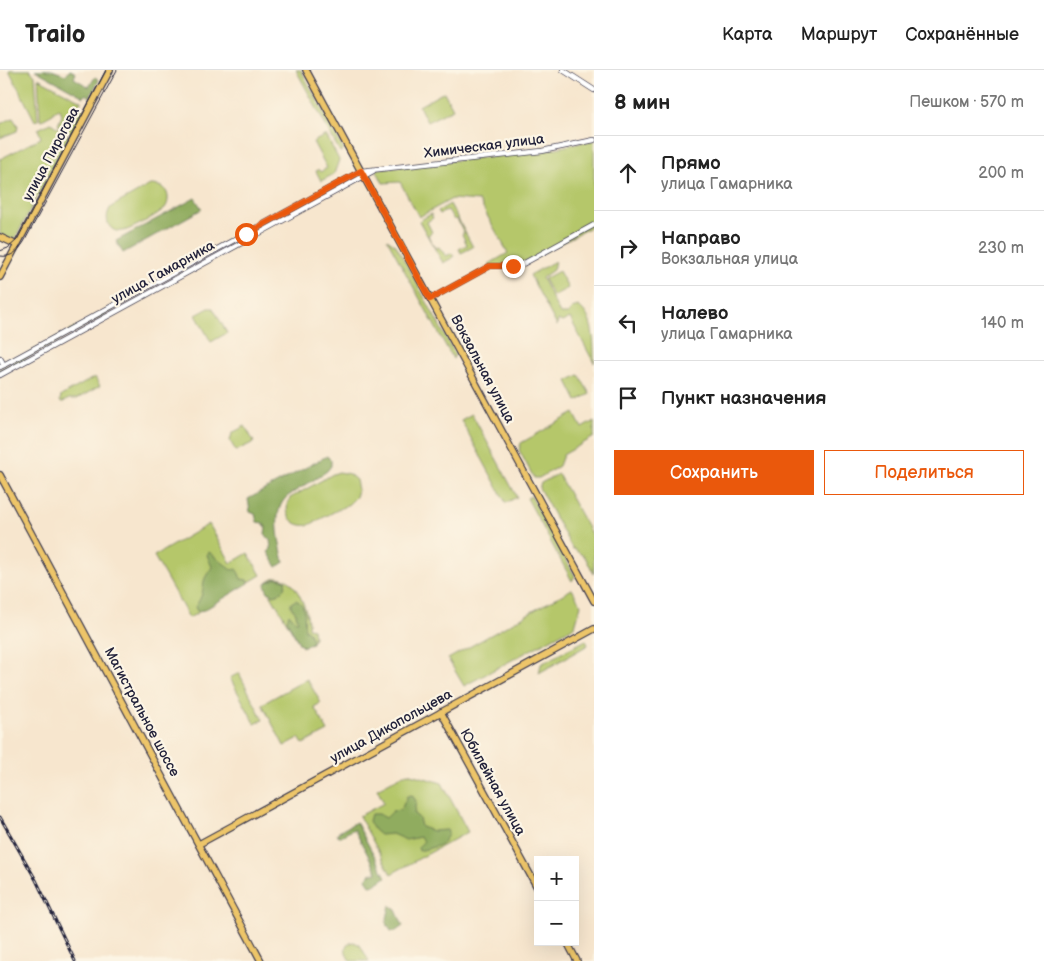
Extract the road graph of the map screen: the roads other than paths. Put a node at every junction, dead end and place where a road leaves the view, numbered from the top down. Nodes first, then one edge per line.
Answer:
1 (110, 70) edge
2 (306, 70) edge
3 (563, 70) edge
4 (594, 90) edge
5 (594, 140) edge
6 (362, 174) junction
7 (594, 225) edge
8 (0, 237) edge
9 (17, 245) junction
10 (0, 277) edge
11 (430, 299) junction
12 (0, 358) edge
13 (2, 366) edge
14 (0, 375) edge
15 (0, 475) edge
16 (594, 601) edge
17 (594, 629) edge
18 (441, 712) junction
19 (199, 844) junction
20 (534, 882) edge
21 (569, 946) edge
22 (261, 961) edge
23 (577, 961) edge

1 - 9 main road, улица Пирогова
2 - 6 main road, Вокзальная улица
3 - 4 street
5 - 6 street, Химическая улица
6 - 11 main road, Вокзальная улица
6 - 13 street, улица Гамарника
6 - 14 street, улица Гамарника
7 - 11 street
8 - 9 main road
9 - 10 main road, улица Пирогова
11 - 16 main road, Вокзальная улица
12 - 13 street
15 - 19 main road, Магистральное шоссе
17 - 18 main road, улица Дикопольцева
18 - 19 main road, улица Дикопольцева
18 - 20 main road, Юбилейная улица
19 - 22 main road, Магистральное шоссе
21 - 23 main road

